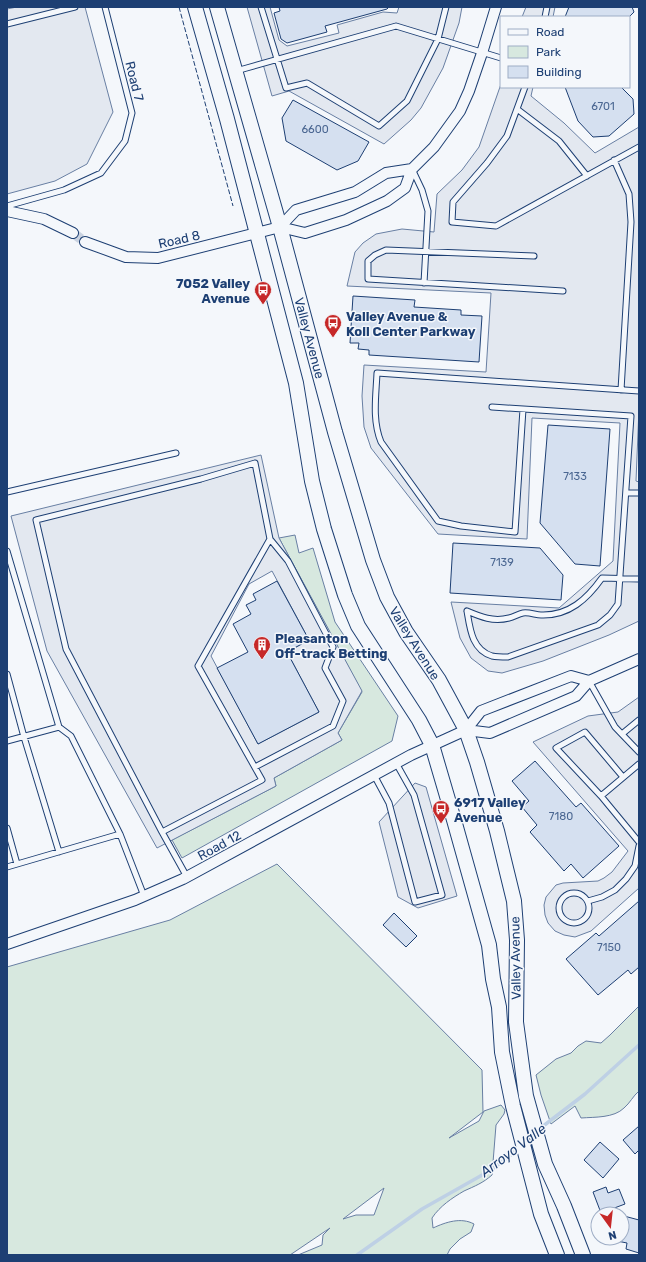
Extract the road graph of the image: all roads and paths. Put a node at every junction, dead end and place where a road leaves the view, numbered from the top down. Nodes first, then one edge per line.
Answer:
1 (75, 7) edge
2 (105, 7) edge
3 (195, 7) edge
4 (217, 7) edge
5 (261, 7) edge
6 (446, 7) edge
7 (496, 7) edge
8 (7, 24) edge
9 (438, 39) junction
10 (482, 53) junction
11 (500, 58) edge
12 (277, 59) junction
13 (235, 71) junction
14 (525, 88) edge
15 (517, 110) junction
16 (639, 147) edge
17 (614, 160) junction
18 (412, 169) junction
19 (587, 176) junction
20 (7, 206) edge
21 (7, 211) edge
22 (280, 227) junction
23 (72, 233) tunnel mouth
24 (256, 234) junction
25 (85, 242) tunnel mouth
26 (426, 252) junction
27 (534, 256) dead end
28 (424, 282) junction
29 (563, 291) dead end
30 (621, 390) junction
31 (639, 391) edge
32 (492, 406) dead end
33 (523, 409) junction
34 (176, 453) dead end
35 (7, 492) edge
36 (626, 493) junction
37 (639, 494) edge
38 (270, 539) junction
39 (7, 551) edge
40 (619, 579) junction
41 (639, 580) edge
42 (639, 659) edge
43 (7, 674) edge
44 (589, 681) junction
45 (639, 720) edge
46 (59, 727) junction
47 (466, 730) junction
48 (622, 734) junction
49 (24, 737) junction
50 (7, 741) edge
51 (432, 745) junction
52 (639, 752) edge
53 (396, 763) junction
54 (639, 764) edge
55 (255, 767) junction
56 (374, 775) junction
57 (624, 777) junction
58 (601, 796) junction
59 (7, 828) edge
60 (162, 832) junction
61 (120, 834) junction
62 (639, 842) edge
63 (639, 846) edge
64 (59, 852) junction
65 (17, 864) junction
66 (7, 867) edge
67 (187, 877) junction
68 (144, 896) junction
69 (588, 901) junction
70 (7, 944) edge
71 (557, 1255) edge
72 (583, 1255) edge

1 - 8 lane
2 - 20 lane, Road 7
3 - 24 main road, Valley Avenue
4 - 13 main road, Valley Avenue
5 - 12 lane
6 - 9 lane
7 - 10 street
9 - 10 lane
9 - 12 lane
9 - 12 lane
10 - 11 lane
10 - 18 street
12 - 13 lane
13 - 22 main road, Valley Avenue
14 - 15 lane
15 - 19 lane
15 - 19 lane
16 - 17 lane
17 - 19 lane
17 - 30 lane
18 - 22 street
18 - 22 street
18 - 26 lane
21 - 23 street
22 - 24 street, Road 8
22 - 47 main road, Valley Avenue
24 - 25 street, Road 8
24 - 51 main road, Valley Avenue
26 - 27 lane
26 - 28 lane
26 - 28 lane
28 - 29 lane
30 - 31 lane
30 - 33 lane
32 - 33 lane
33 - 36 lane
34 - 35 lane
36 - 37 lane
36 - 40 lane
38 - 55 lane
38 - 55 lane
38 - 60 lane
39 - 46 lane
40 - 40 lane
40 - 41 lane
42 - 44 street
43 - 49 lane
44 - 47 street
44 - 47 street
44 - 48 lane
45 - 48 lane
46 - 49 lane
46 - 61 lane
47 - 51 street, Road 12
47 - 72 main road, Valley Avenue
48 - 52 lane
49 - 50 lane
49 - 64 lane
51 - 53 street, Road 12
51 - 71 main road, Valley Avenue
53 - 56 street, Road 12
53 - 56 lane
54 - 57 lane
55 - 60 lane
56 - 67 street, Road 12
57 - 58 lane
57 - 58 lane
58 - 62 lane
59 - 65 lane
60 - 67 lane
61 - 64 lane
61 - 68 lane
63 - 69 lane
64 - 65 lane
65 - 66 lane
67 - 68 street, Road 12
68 - 70 street, Road 12
69 - 69 lane

